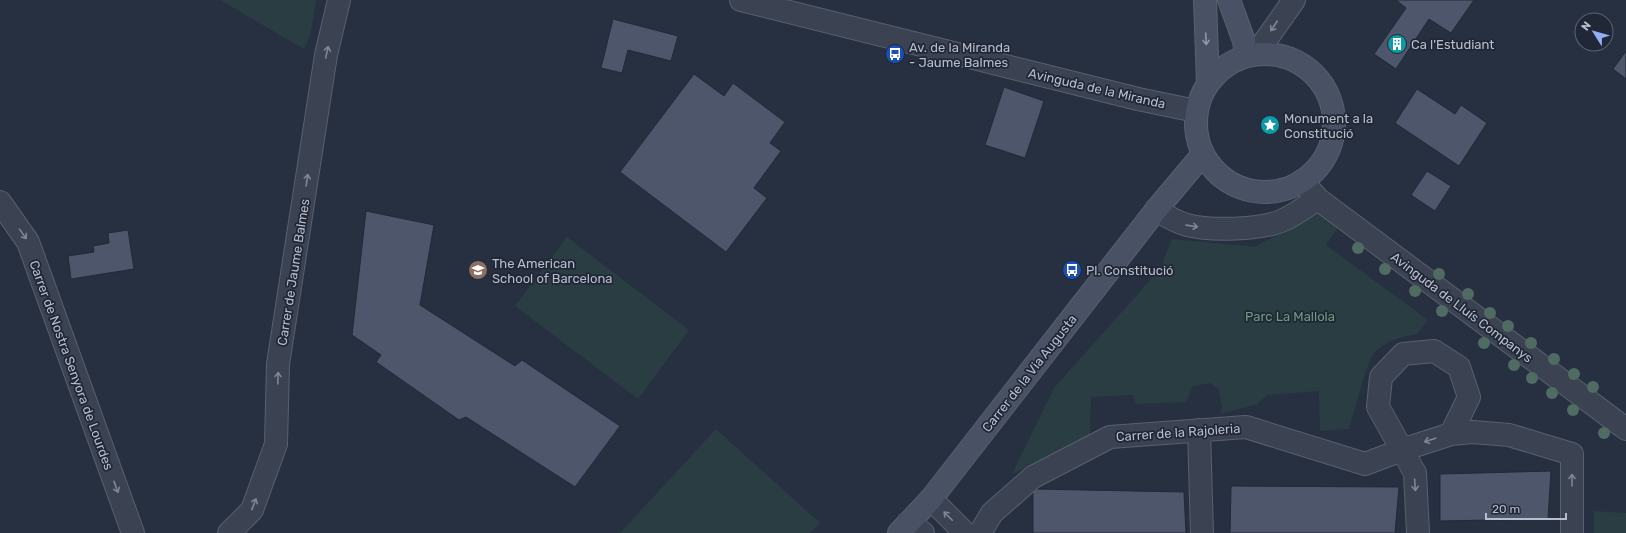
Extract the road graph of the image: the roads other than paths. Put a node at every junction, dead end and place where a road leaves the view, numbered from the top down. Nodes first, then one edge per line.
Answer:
1 (339, 0) edge
2 (741, 0) edge
3 (1205, 0) edge
4 (1229, 0) edge
5 (1294, 0) edge
6 (1251, 55) junction
7 (1208, 83) junction
8 (1196, 111) junction
9 (1203, 154) junction
10 (1302, 181) junction
11 (1318, 199) junction
12 (0, 202) edge
13 (1156, 210) junction
14 (1626, 429) edge
15 (1199, 430) junction
16 (1452, 434) junction
17 (1402, 450) junction
18 (931, 499) junction
19 (910, 530) edge
20 (133, 533) edge
21 (229, 533) edge
22 (965, 533) edge
23 (980, 533) edge
24 (1202, 533) edge
25 (1418, 533) edge
26 (1572, 533) edge

21 -> 1 street, Carrer de Jaume Balmes
2 - 8 street, Avinguda de la Miranda
3 -> 7 street
4 - 6 street
5 -> 6 street
6 - 7 street
6 - 10 street
7 - 8 street
8 - 9 street
9 - 10 street
9 - 13 street, Carrer de la Via Augusta
10 - 11 street, Avinguda de Lluís Companys
13 -> 11 street
11 - 14 street, Avinguda de Lluís Companys
12 -> 20 street, Carrer de Nostra Senyora de Lourdes
13 - 18 street, Carrer de la Via Augusta
15 - 17 street, Carrer de la Rajoleria
15 - 23 street, Carrer de la Rajoleria
15 - 24 street
16 -> 17 street
16 - 17 street
26 -> 16 street
17 -> 25 street
18 - 19 street, Carrer de la Via Augusta
22 -> 18 street

